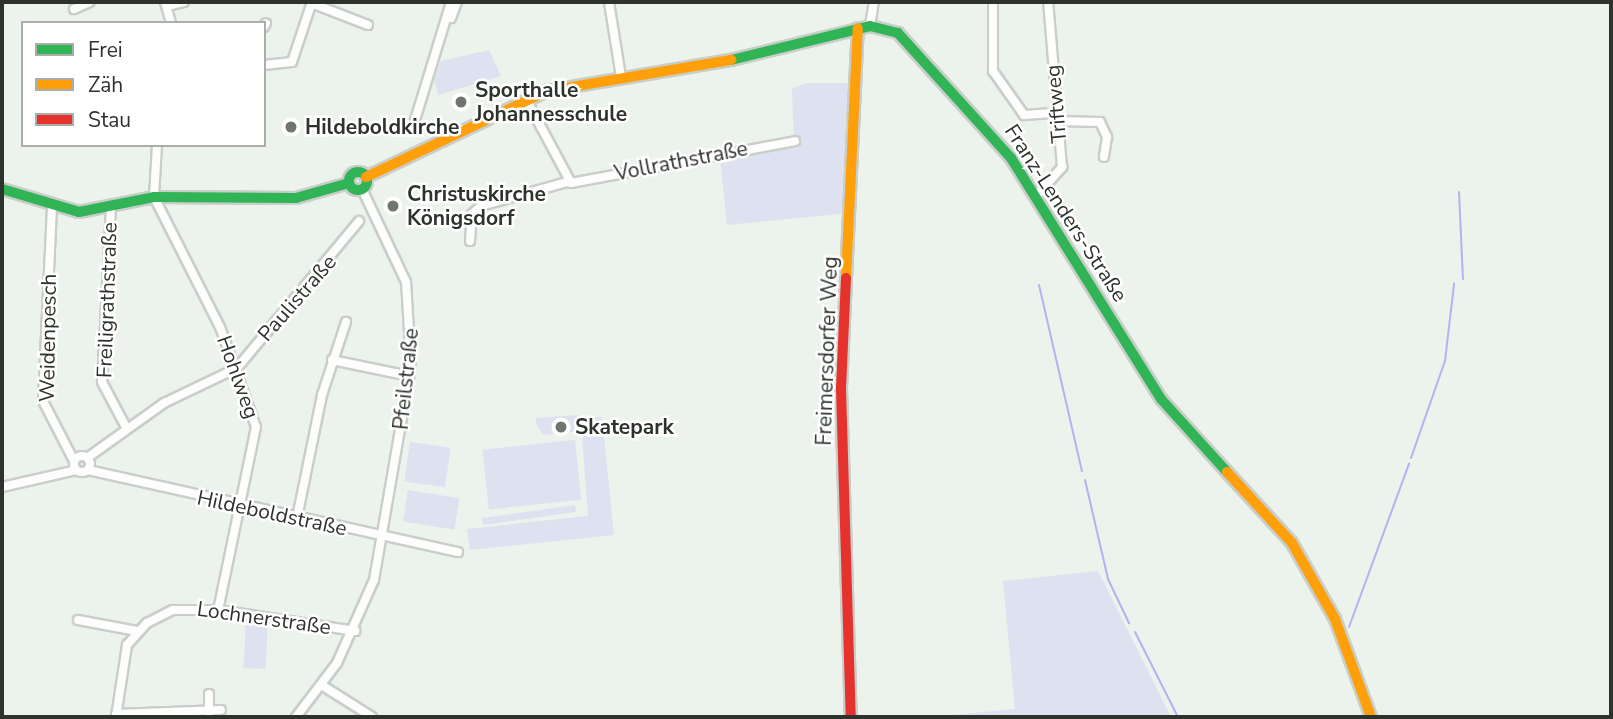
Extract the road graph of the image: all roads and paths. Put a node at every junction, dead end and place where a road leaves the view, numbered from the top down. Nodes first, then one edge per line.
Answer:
1 (90, 2) edge
2 (184, 2) edge
3 (450, 2) edge
4 (457, 2) edge
5 (609, 2) edge
6 (874, 2) edge
7 (993, 2) edge
8 (1048, 2) edge
9 (311, 3) edge
10 (166, 4) edge
11 (74, 9) dead end
12 (170, 21) edge
13 (368, 25) dead end
14 (870, 26) junction
15 (858, 28) junction
16 (445, 31) junction
17 (266, 65) edge
18 (621, 77) junction
19 (526, 99) junction
20 (1057, 117) junction
21 (415, 120) dead end
22 (795, 141) dead end
23 (157, 147) edge
24 (1104, 157) dead end
25 (366, 177) junction
26 (567, 182) junction
27 (349, 183) junction
28 (2, 189) edge
29 (362, 189) junction
30 (1037, 195) junction
31 (154, 197) junction
32 (111, 206) junction
33 (52, 207) junction
34 (359, 221) dead end
35 (470, 241) dead end
36 (346, 322) dead end
37 (332, 360) junction
38 (237, 368) junction
39 (409, 376) junction
40 (127, 429) junction
41 (87, 458) junction
42 (75, 466) junction
43 (88, 470) junction
44 (2, 487) edge
45 (240, 506) junction
46 (297, 518) junction
47 (385, 537) junction
48 (458, 552) dead end
49 (218, 610) junction
50 (78, 620) dead end
51 (137, 631) junction
52 (355, 631) junction
53 (323, 686) junction
54 (209, 694) dead end
55 (221, 710) dead end
56 (209, 714) junction
57 (116, 716) edge
58 (296, 717) edge
59 (372, 717) edge
60 (851, 717) edge
61 (1371, 717) edge

1 - 11 street
2 - 10 street
3 - 16 street
4 - 16 street
5 - 18 street
6 - 14 street
7 - 20 street
8 - 20 street, Triftweg
9 - 13 street
9 - 17 street
10 - 12 street
14 - 15 street, Franz-Lenders-Straße
14 - 30 street, Franz-Lenders-Straße
15 - 18 street, Franz-Lenders-Straße
15 - 60 street, Freimersdorfer Weg
16 - 21 street
18 - 19 street, Franz-Lenders-Straße
19 - 25 street, Franz-Lenders-Straße
19 - 26 street
20 - 24 street
20 - 30 street, Triftweg
22 - 26 street, Vollrathstraße
23 - 31 street
25 - 27 street, Franz-Lenders-Straße
25 - 29 street
26 - 35 street, Vollrathstraße
27 - 29 street
27 - 31 street
28 - 33 street
29 - 39 street, Pfeilstraße
30 - 61 street, Franz-Lenders-Straße
31 - 32 street
31 - 38 street, Hohlweg
32 - 33 street
32 - 40 street, Freiligrathstraße
33 - 42 street, Weidenpesch
34 - 38 street, Paulistraße
36 - 37 street
37 - 39 street
37 - 46 street
38 - 40 street, Paulistraße
38 - 45 street, Hohlweg
39 - 47 street, Pfeilstraße
40 - 41 street, Paulistraße
41 - 42 street, Paulistraße
41 - 43 street
42 - 43 street, Paulistraße
42 - 44 street, Paulistraße
43 - 45 street, Hildeboldstraße
45 - 46 street, Hildeboldstraße
45 - 49 street, Hohlweg
46 - 47 street, Hildeboldstraße
47 - 48 street, Hildeboldstraße
47 - 52 street, Pfeilstraße
49 - 51 street, Lochnerstraße
49 - 52 street, Lochnerstraße
50 - 51 street
51 - 57 street
52 - 53 street, Pfeilstraße
53 - 58 street, Pfeilstraße
53 - 59 street
54 - 56 street
55 - 56 street
56 - 57 street

